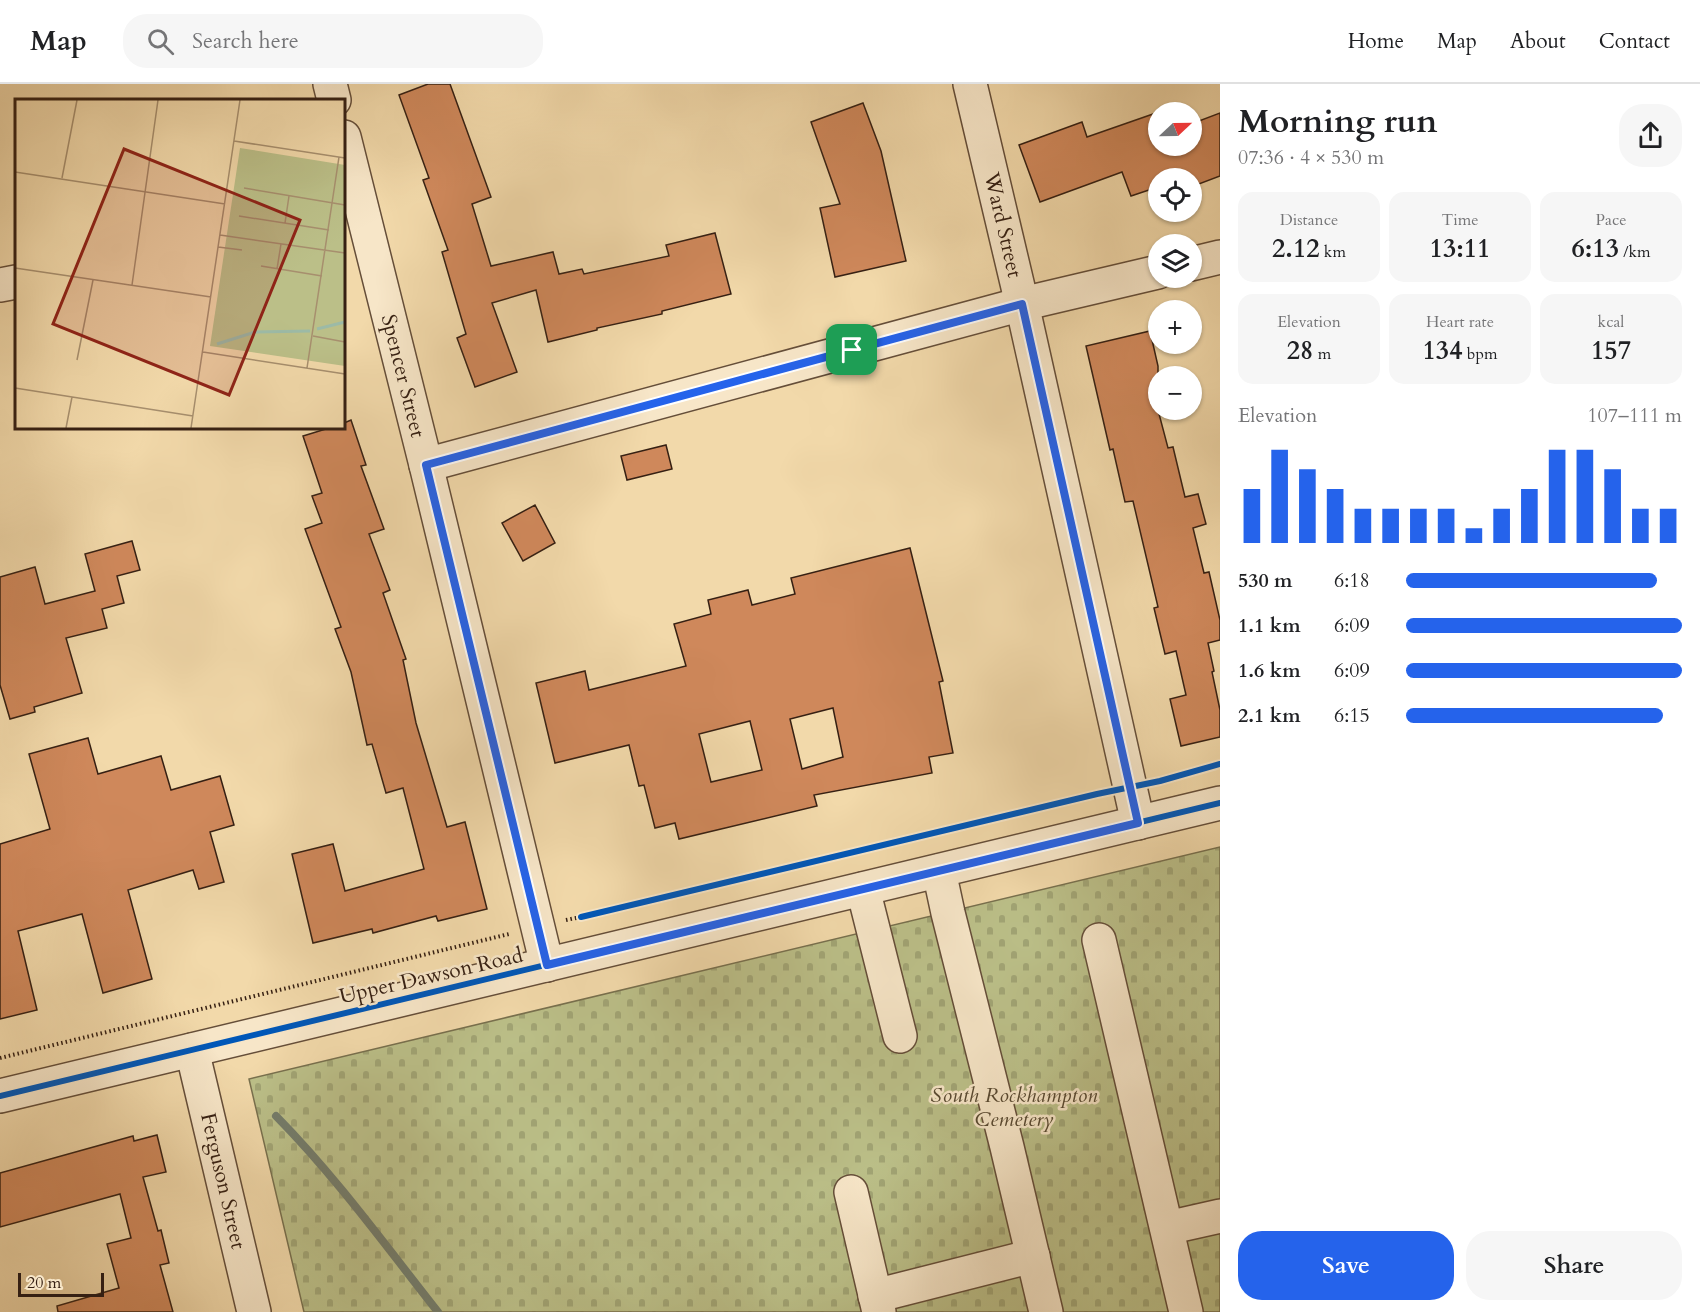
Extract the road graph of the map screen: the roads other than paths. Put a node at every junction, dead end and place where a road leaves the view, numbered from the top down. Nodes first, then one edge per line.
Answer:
1 (330, 84) edge
2 (970, 84) edge
3 (334, 99) edge
4 (345, 146) edge
5 (353, 214) edge
6 (1220, 257) edge
7 (1202, 261) edge
8 (1148, 274) edge
9 (15, 282) edge
10 (0, 285) edge
11 (1022, 304) junction
12 (426, 465) junction
13 (1220, 803) edge
14 (1138, 823) junction
15 (939, 871) junction
16 (863, 889) junction
17 (1098, 940) dead end
18 (547, 965) junction
19 (900, 1036) dead end
20 (192, 1050) junction
21 (0, 1096) edge
22 (851, 1192) dead end
23 (1220, 1215) edge
24 (1167, 1228) junction
25 (1033, 1256) junction
26 (877, 1304) edge
27 (254, 1312) edge
28 (1046, 1312) edge
29 (1186, 1312) edge

1 - 3 street
2 - 11 street, Ward Street
4 - 5 street, Spencer Street
5 - 12 street, Spencer Street
6 - 7 street
8 - 11 street
9 - 10 street
11 - 12 street
11 - 14 street, Ward Street
12 - 18 street, Spencer Street
13 - 14 street, Upper Dawson Road
14 - 15 street, Upper Dawson Road
15 - 16 street, Upper Dawson Road
15 - 25 street
16 - 18 street, Upper Dawson Road
16 - 19 street
17 - 24 street
18 - 20 street, Upper Dawson Road
20 - 21 street, Upper Dawson Road
20 - 27 street, Ferguson Street
22 - 26 street
23 - 24 street
24 - 29 street
25 - 26 street
25 - 28 street

